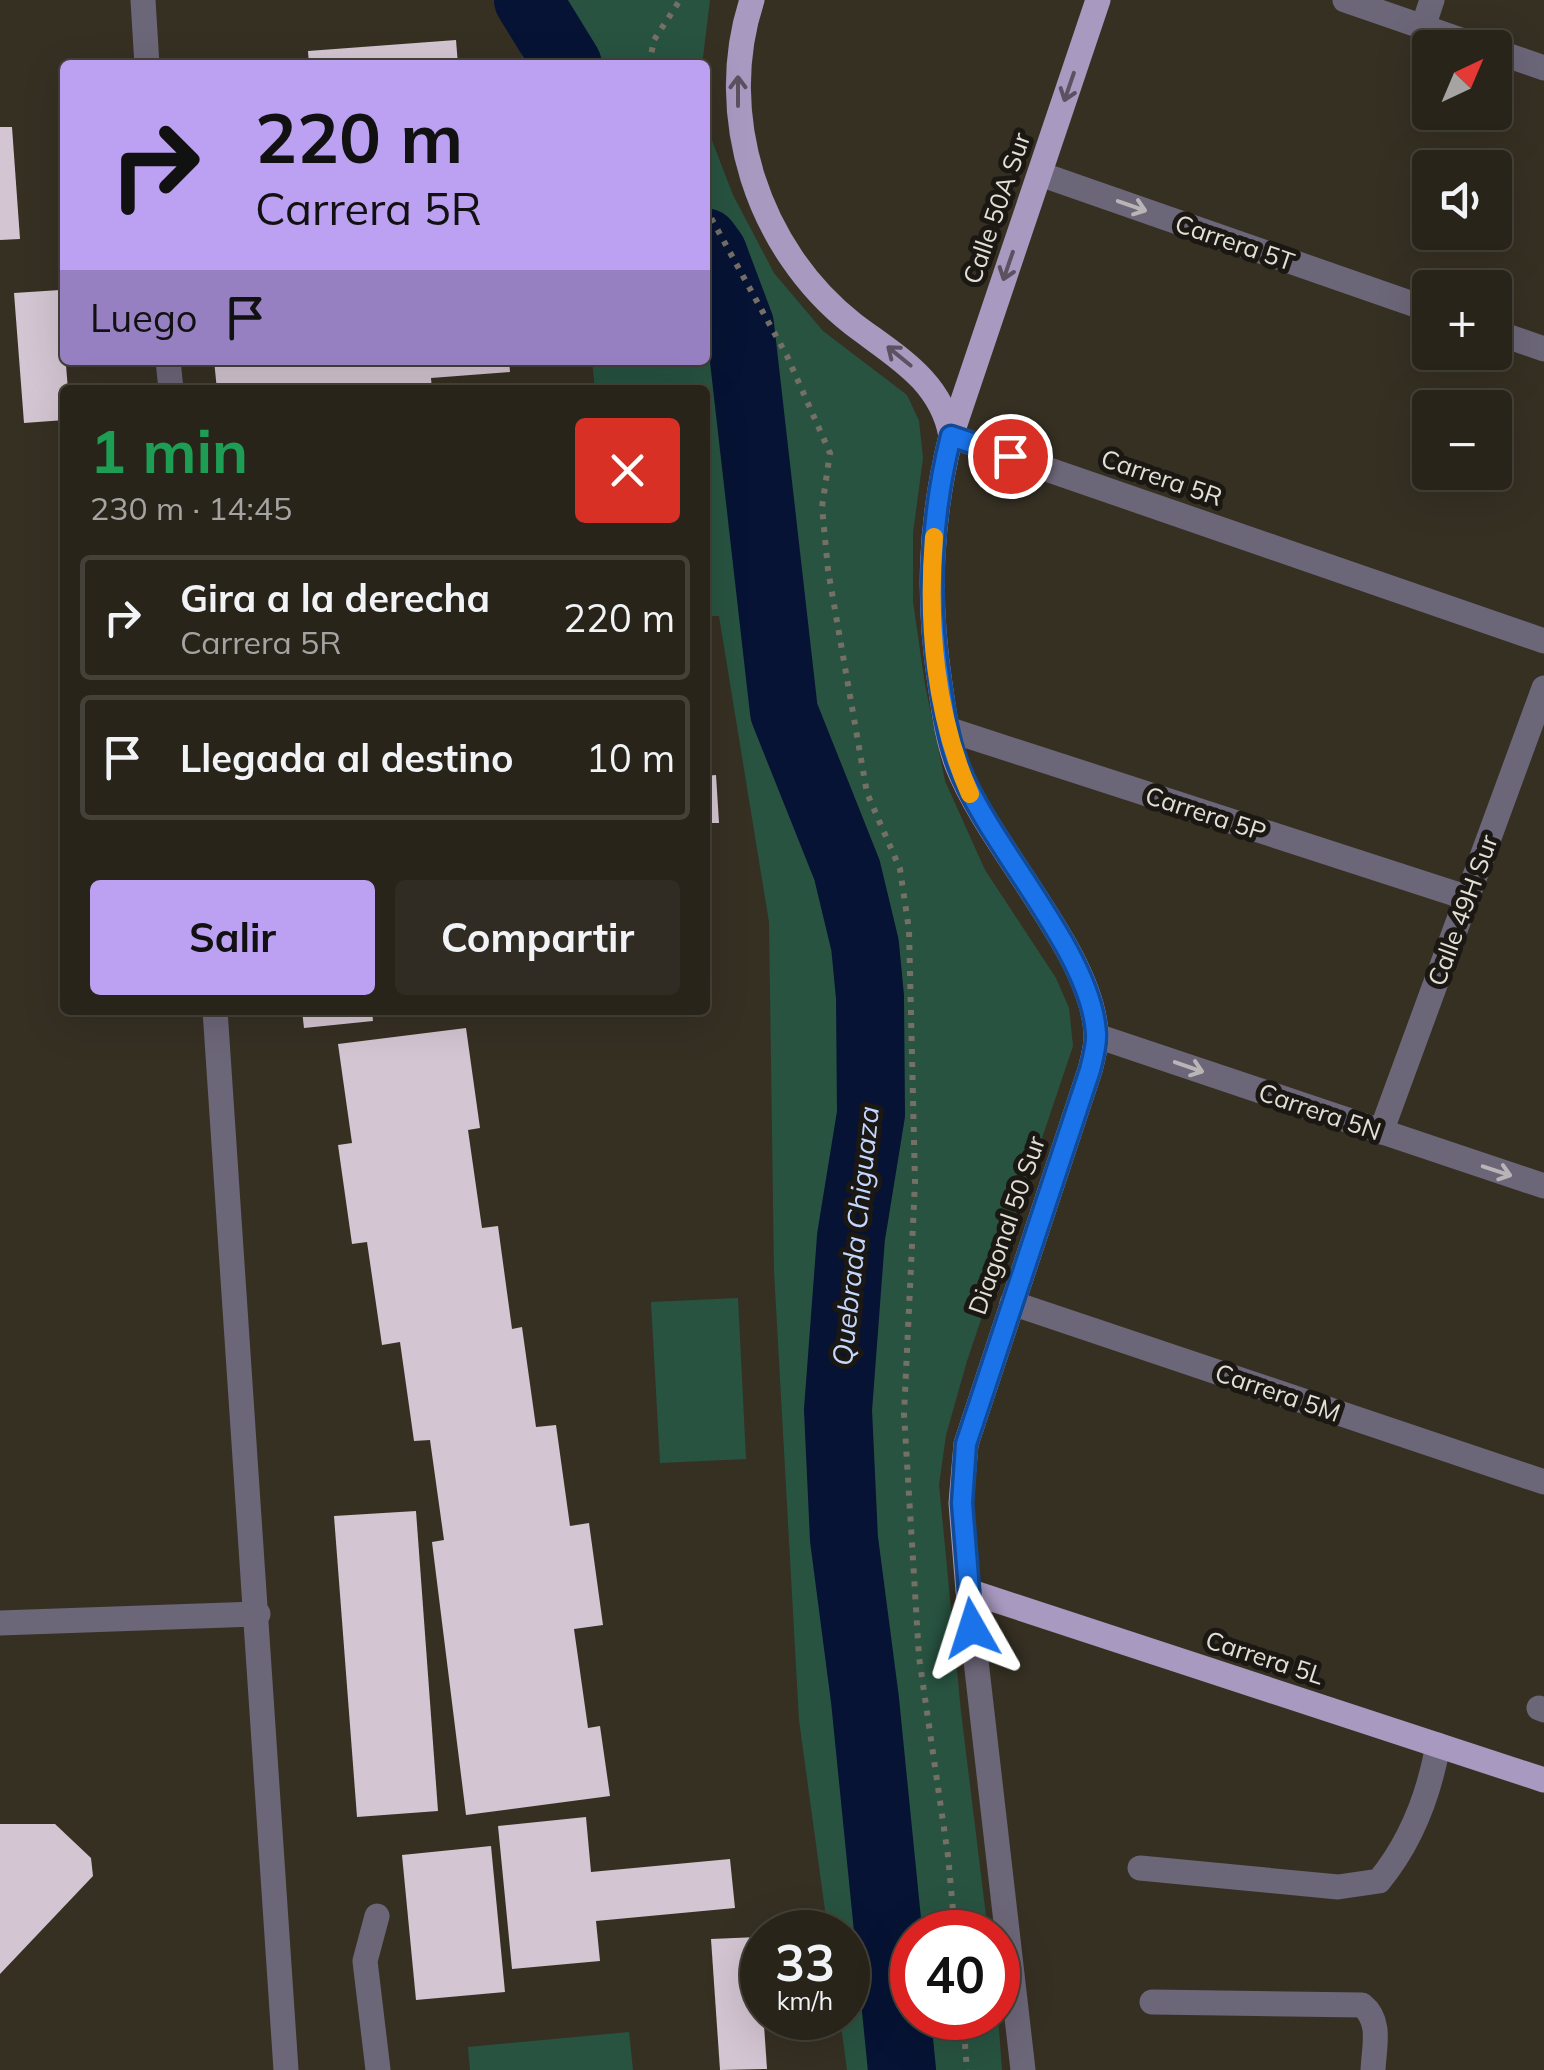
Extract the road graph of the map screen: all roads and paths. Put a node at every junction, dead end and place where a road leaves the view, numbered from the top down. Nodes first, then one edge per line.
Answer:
1 (143, 0) edge
2 (680, 0) edge
3 (1098, 0) edge
4 (1345, 0) edge
5 (1432, 0) edge
6 (750, 6) edge
7 (1423, 27) junction
8 (1432, 30) edge
9 (1512, 57) edge
10 (147, 60) edge
11 (650, 60) edge
12 (1544, 68) edge
13 (1040, 174) junction
14 (710, 216) edge
15 (1412, 304) edge
16 (1512, 338) edge
17 (1544, 350) edge
18 (951, 436) junction
19 (1544, 641) edge
20 (1544, 688) edge
21 (947, 729) junction
22 (1465, 897) junction
23 (215, 1015) edge
24 (1097, 1036) junction
25 (1382, 1132) junction
26 (1544, 1186) edge
27 (1012, 1302) junction
28 (1544, 1482) edge
29 (968, 1591) junction
30 (258, 1614) junction
31 (0, 1623) edge
32 (1438, 1744) junction
33 (1544, 1780) edge
34 (1140, 1868) dead end
35 (953, 1910) edge
36 (376, 1916) dead end
37 (1152, 2002) dead end
38 (964, 2040) edge
39 (286, 2070) edge
40 (378, 2070) edge
41 (967, 2070) edge
42 (1023, 2070) edge
43 (1373, 2070) edge

1 - 10 street
2 - 11 path
3 -> 13 main road, Calle 50A Sur
4 - 7 street
5 - 7 street
18 -> 6 main road
7 - 8 street
9 - 12 street
13 -> 15 street, Carrera 5T
13 -> 18 main road, Calle 50A Sur
14 - 35 path
16 - 17 street
18 - 19 street, Carrera 5R
18 - 21 main road, Diagonal 50 Sur
20 - 22 street, Calle 49H Sur
21 - 22 street, Carrera 5P
21 - 24 main road, Diagonal 50 Sur
22 - 25 street, Calle 49H Sur
23 - 30 street
24 -> 25 street, Carrera 5N
24 - 27 main road, Diagonal 50 Sur
25 -> 26 street, Carrera 5N
27 - 28 street, Carrera 5M
27 - 29 main road, Diagonal 50 Sur
29 - 32 main road, Carrera 5L
29 - 42 street, Diagonal 50 Sur
30 - 31 street
30 - 39 street
32 - 33 main road, Carrera 5L
32 - 34 street
36 - 40 street
37 - 43 street
38 - 41 path

